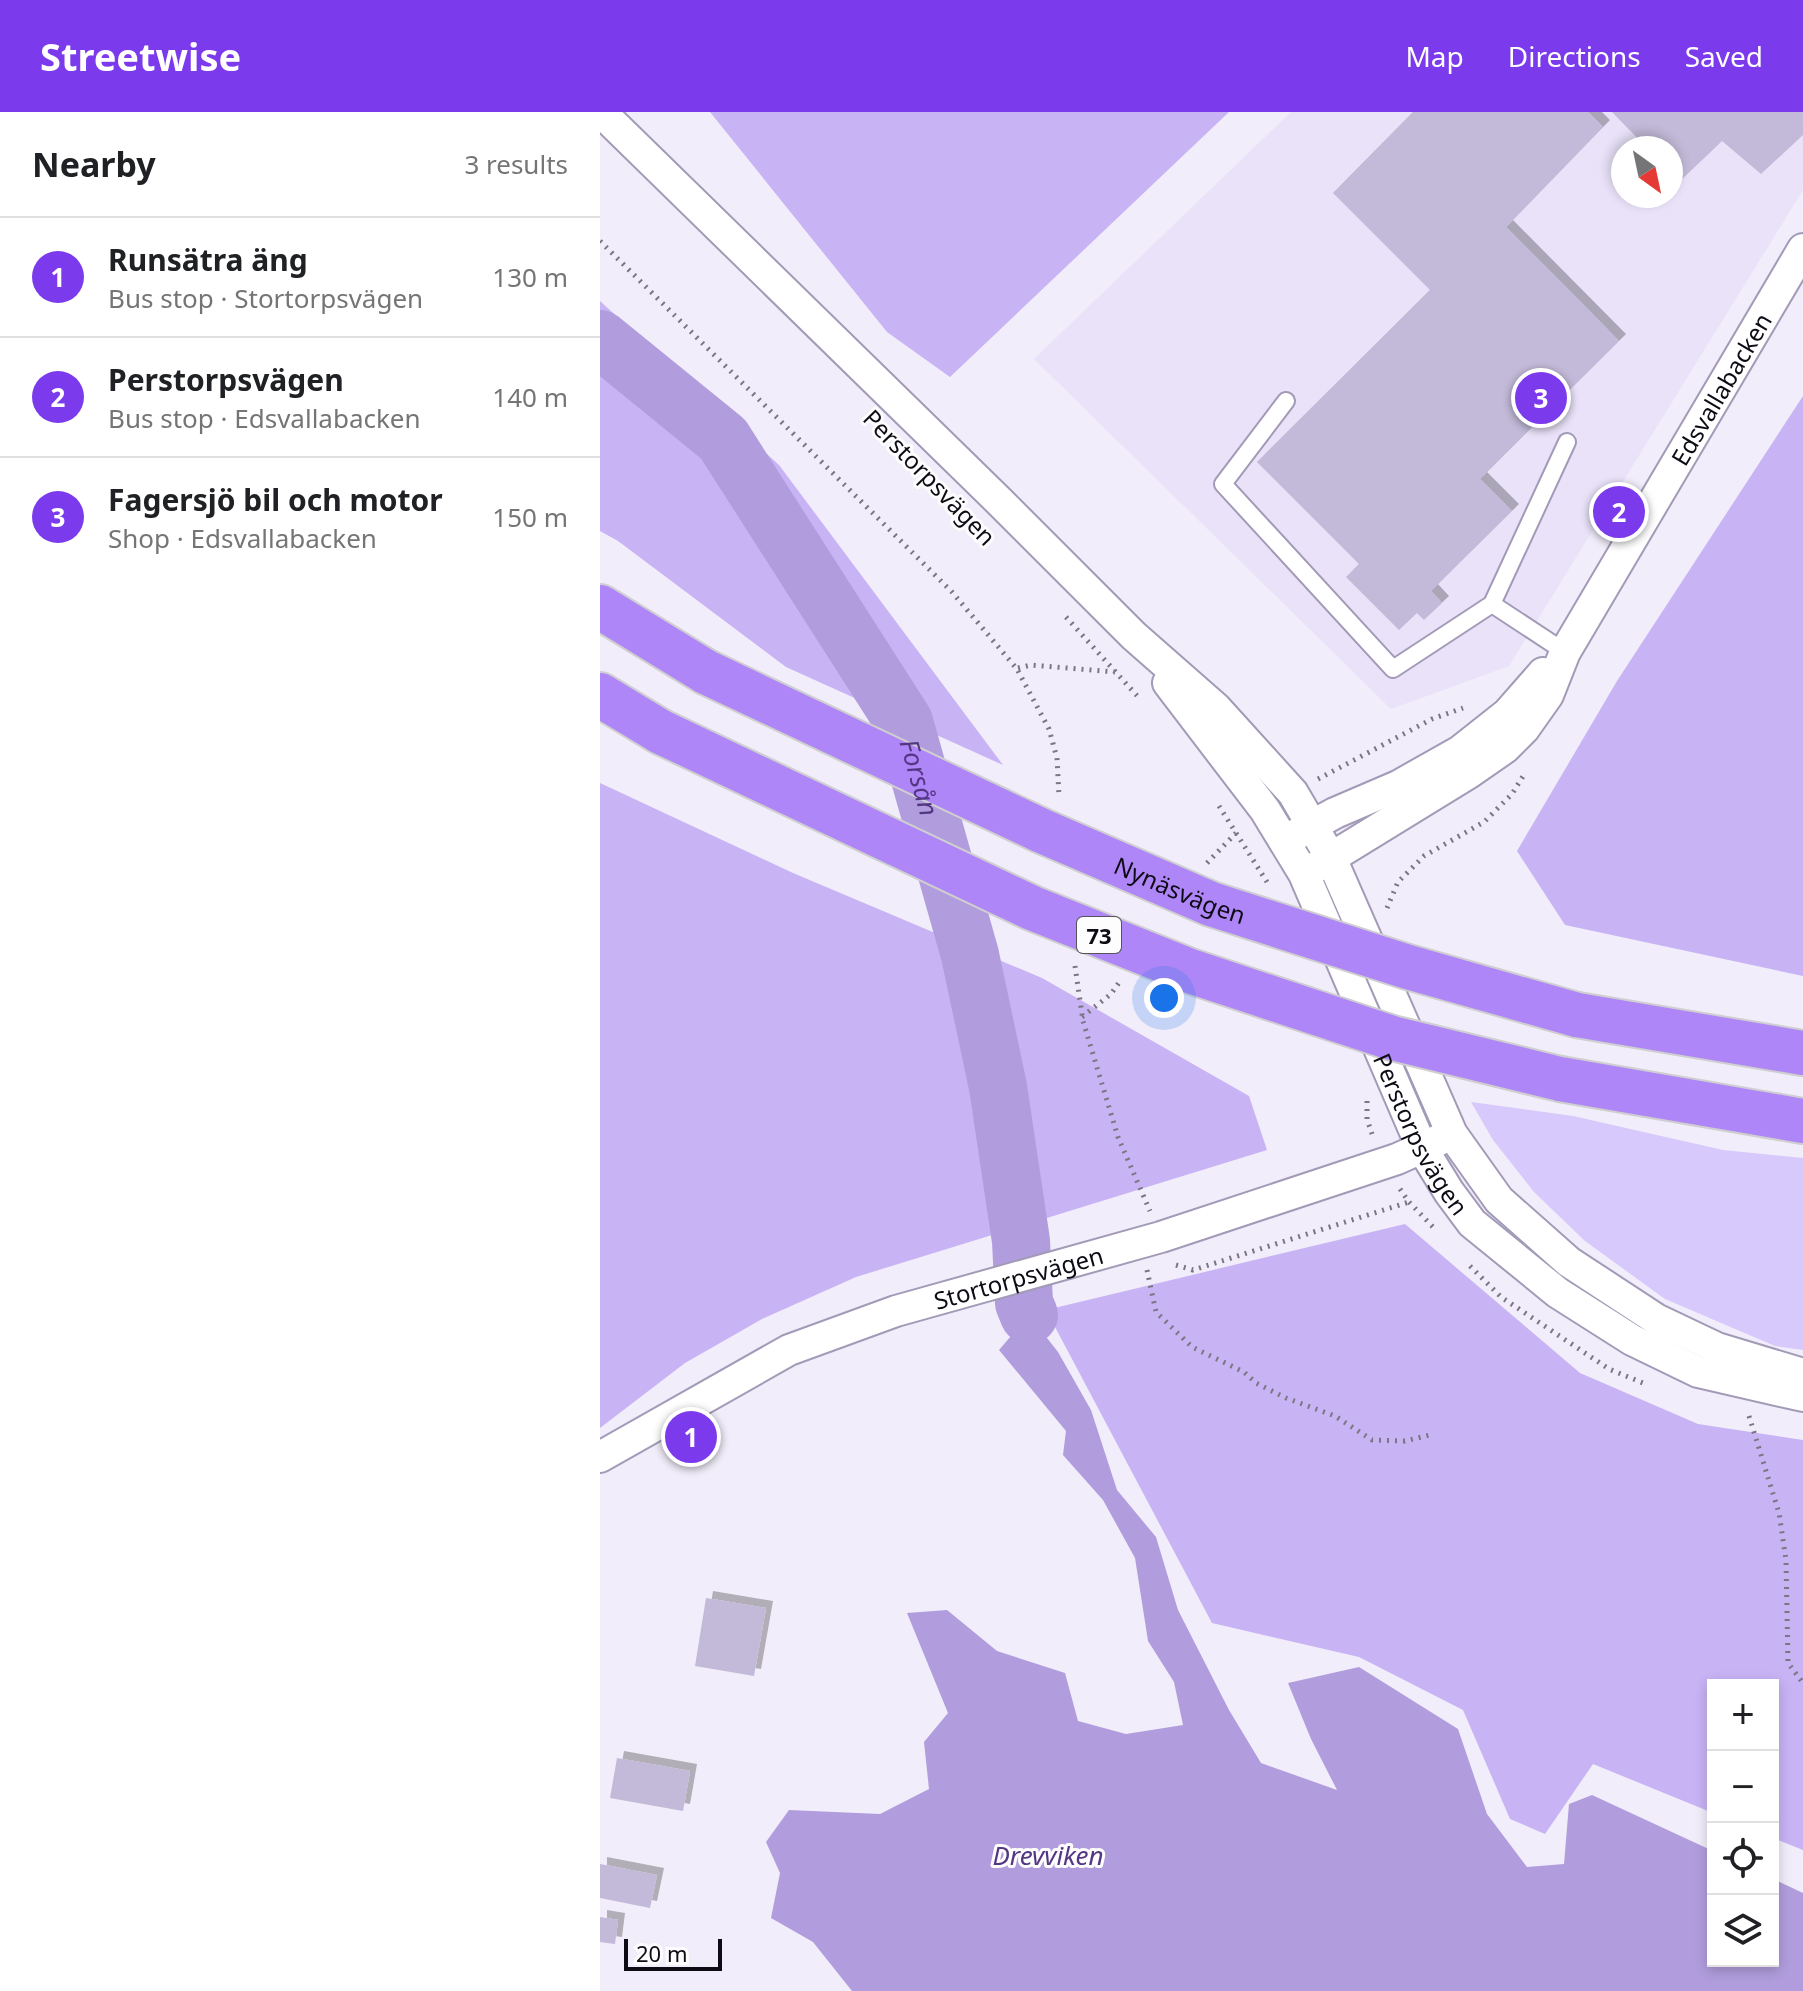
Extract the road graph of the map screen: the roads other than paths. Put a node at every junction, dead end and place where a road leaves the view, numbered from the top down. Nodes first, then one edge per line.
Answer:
1 (601, 112) edge
2 (1803, 249) edge
3 (1286, 401) dead end
4 (1567, 442) dead end
5 (1492, 604) junction
6 (600, 607) edge
7 (1134, 636) junction
8 (1565, 652) junction
9 (600, 695) edge
10 (1312, 824) junction
11 (1284, 842) junction
12 (1331, 858) junction
13 (1304, 874) junction
14 (1803, 1053) edge
15 (1803, 1121) edge
16 (1452, 1134) junction
17 (1422, 1148) junction
18 (1803, 1374) edge
19 (1803, 1396) edge
20 (600, 1457) edge

1 - 7 street, Perstorpsvägen
2 - 8 street, Edsvallabacken
3 - 5 lane
4 - 5 lane
5 - 8 lane
6 - 14 highway, Nynäsvägen, bridge
7 - 10 street, Perstorpsvägen
7 - 11 street, Perstorpsvägen
8 - 10 street, Edsvallabacken
8 - 12 street, Edsvallabacken
9 - 15 highway, 73, bridge
10 - 11 street, Edsvallabacken
10 - 12 street, Perstorpsvägen
11 - 13 street, Perstorpsvägen
12 - 13 street, Edsvallabacken
12 - 16 street, Perstorpsvägen
13 - 17 street, Perstorpsvägen
16 - 17 street, Stortorpsvägen
16 - 18 street, Perstorpsvägen
17 - 19 street, Perstorpsvägen
17 - 20 street, Stortorpsvägen

